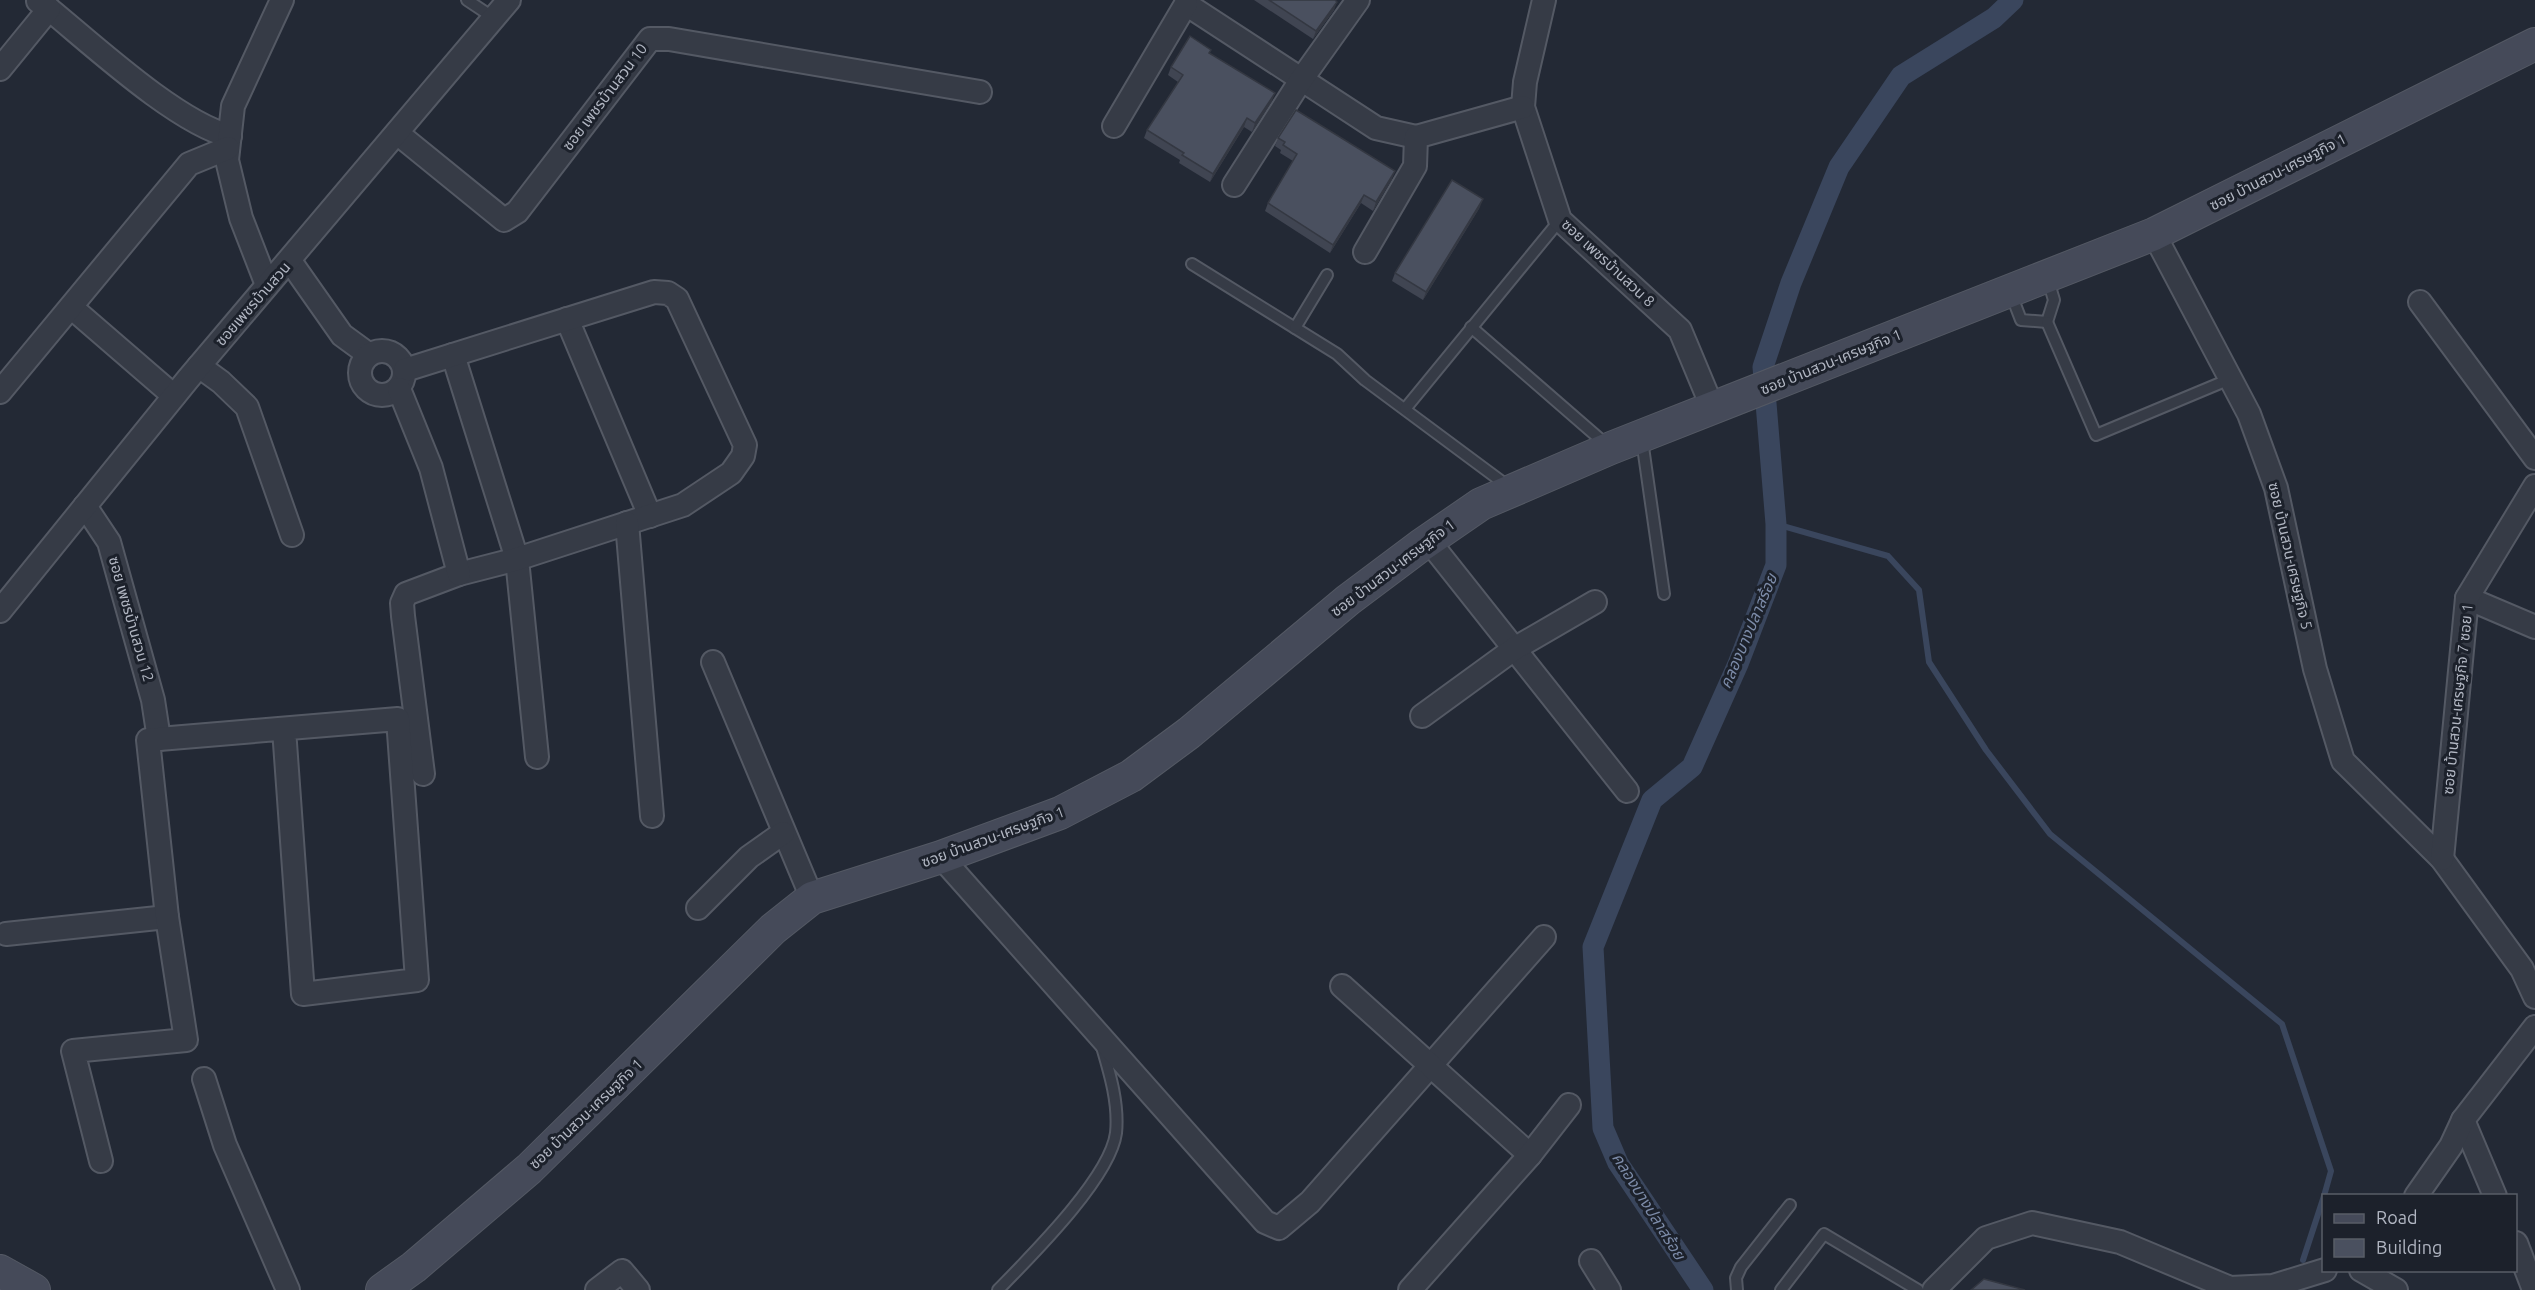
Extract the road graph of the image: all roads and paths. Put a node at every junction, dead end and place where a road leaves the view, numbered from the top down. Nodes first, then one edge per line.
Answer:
1 (282, 0) edge
2 (467, 0) edge
3 (509, 0) edge
4 (1358, 0) edge
5 (1544, 0) edge
6 (1187, 2) edge
7 (43, 5) edge
8 (494, 18) junction
9 (2535, 44) edge
10 (0, 69) edge
11 (1301, 80) junction
12 (980, 92) dead end
13 (1522, 107) junction
14 (1114, 126) dead end
15 (397, 133) junction
16 (1416, 137) junction
17 (229, 142) junction
18 (1234, 185) dead end
19 (1560, 220) junction
20 (2154, 234) junction
21 (1365, 252) dead end
22 (290, 261) junction
23 (1192, 264) dead end
24 (1328, 275) dead end
25 (2048, 276) junction
26 (267, 285) junction
27 (2009, 291) junction
28 (2420, 302) dead end
29 (71, 307) junction
30 (567, 319) junction
31 (2048, 322) junction
32 (1471, 327) junction
33 (1295, 328) junction
34 (368, 354) junction
35 (453, 355) junction
36 (199, 366) junction
37 (2230, 379) junction
38 (402, 380) junction
39 (0, 392) edge
40 (174, 396) junction
41 (1405, 409) junction
42 (1713, 409) junction
43 (1642, 437) junction
44 (1611, 448) junction
45 (2535, 458) edge
46 (2535, 486) edge
47 (1514, 490) junction
48 (85, 506) junction
49 (650, 516) junction
50 (627, 523) junction
51 (292, 536) dead end
52 (1428, 540) junction
53 (518, 559) junction
54 (459, 574) junction
55 (1664, 594) dead end
56 (2467, 598) junction
57 (1595, 602) dead end
58 (0, 611) edge
59 (2535, 627) edge
60 (1514, 650) junction
61 (713, 663) dead end
62 (1422, 716) dead end
63 (284, 729) junction
64 (159, 739) junction
65 (537, 757) dead end
66 (423, 774) dead end
67 (1627, 791) dead end
68 (652, 816) dead end
69 (783, 832) junction
70 (941, 857) junction
71 (2442, 859) junction
72 (812, 898) junction
73 (698, 908) dead end
74 (167, 917) junction
75 (6, 934) dead end
76 (1544, 937) dead end
77 (2528, 973) edge
78 (1342, 986) dead end
79 (2535, 997) edge
80 (2535, 1027) edge
81 (1097, 1032) junction
82 (2535, 1056) edge
83 (1432, 1064) junction
84 (2498, 1078) junction
85 (204, 1079) dead end
86 (1569, 1105) dead end
87 (2463, 1120) junction
88 (1530, 1155) junction
89 (101, 1161) dead end
90 (2417, 1194) edge
91 (2494, 1194) edge
92 (1790, 1205) dead end
93 (2517, 1246) edge
94 (1591, 1261) dead end
95 (0, 1270) edge
96 (2322, 1271) edge
97 (2364, 1272) edge
98 (34, 1290) edge
99 (288, 1290) edge
100 (382, 1290) edge
101 (597, 1290) edge
102 (638, 1290) edge
103 (998, 1290) edge
104 (1410, 1290) edge
105 (1609, 1290) edge
106 (1737, 1290) edge
107 (1781, 1290) edge
108 (1917, 1290) edge
109 (1934, 1290) edge
110 (2396, 1290) edge
111 (2534, 1290) edge

1 - 17 street
2 - 8 lane
3 - 8 street, ซอยเพชรบ้านสวน
4 - 11 street
5 - 13 street, ซอย เพชรบ้านสวน 8
6 - 11 street
6 - 14 street
7 - 10 street
7 - 17 street
8 - 15 street, ซอยเพชรบ้านสวน
9 - 20 street, ซอย บ้านสวน-เศรษฐกิจ 1
11 - 16 street
11 - 18 street
12 - 15 street, ซอย เพชรบ้านสวน 10
13 - 16 street
13 - 19 street, ซอย เพชรบ้านสวน 8
15 - 22 street, ซอยเพชรบ้านสวน
16 - 21 street
17 - 26 street
17 - 29 street
19 - 32 lane
19 - 42 street, ซอย เพชรบ้านสวน 8
20 - 25 street, ซอย บ้านสวน-เศรษฐกิจ 1
20 - 37 street, ซอย บ้านสวน-เศรษฐกิจ 5
22 - 26 street, ซอยเพชรบ้านสวน
22 - 34 street
23 - 33 lane
24 - 33 lane
25 - 27 street, ซอย บ้านสวน-เศรษฐกิจ 1
25 - 31 lane
26 - 36 street, ซอยเพชรบ้านสวน
27 - 31 lane
27 - 42 street, ซอย บ้านสวน-เศรษฐกิจ 1
28 - 45 street
29 - 39 street
29 - 40 street
30 - 35 street
30 - 49 street
30 - 49 street
31 - 37 lane
32 - 41 lane
32 - 44 lane
33 - 41 lane
34 - 38 street
34 - 38 street
35 - 38 street
35 - 53 street
36 - 40 street, ซอยเพชรบ้านสวน
36 - 51 street
37 - 71 street, ซอย บ้านสวน-เศรษฐกิจ 5
38 - 54 street
40 - 48 street, ซอยเพชรบ้านสวน
41 - 47 lane
42 - 43 street, ซอย บ้านสวน-เศรษฐกิจ 1
43 - 44 street, ซอย บ้านสวน-เศรษฐกิจ 1
43 - 55 lane
44 - 47 street, ซอย บ้านสวน-เศรษฐกิจ 1
46 - 56 street, ซอย บ้านสวน-เศรษฐกิจ 7 ซอย 1
47 - 52 street, ซอย บ้านสวน-เศรษฐกิจ 1
48 - 58 street, ซอยเพชรบ้านสวน
48 - 64 street, ซอย เพชรบ้านสวน 12
49 - 50 street
50 - 53 street
50 - 68 street
52 - 60 street
52 - 70 street, ซอย บ้านสวน-เศรษฐกิจ 1
53 - 54 street
53 - 65 street
54 - 66 street
56 - 59 street
56 - 71 street, ซอย บ้านสวน-เศรษฐกิจ 7 ซอย 1
57 - 60 street
60 - 62 street
60 - 67 street
61 - 69 street
63 - 63 street
63 - 64 street
64 - 74 street
69 - 72 street
69 - 73 street
70 - 72 street, ซอย บ้านสวน-เศรษฐกิจ 1
70 - 81 street
71 - 77 street, ซอย บ้านสวน-เศรษฐกิจ 5
72 - 100 street, ซอย บ้านสวน-เศรษฐกิจ 1
74 - 75 street
74 - 89 street
76 - 83 street
77 - 79 street, ซอย บ้านสวน-เศรษฐกิจ 5
78 - 83 street
80 - 84 street
81 - 83 street
81 - 103 lane
82 - 84 street
83 - 88 street
84 - 87 street
85 - 99 street
86 - 88 street
87 - 90 street
87 - 91 street
88 - 104 street
92 - 106 lane
93 - 111 street
94 - 105 street
95 - 98 street
96 - 109 street
97 - 110 street
101 - 102 street
107 - 108 lane

